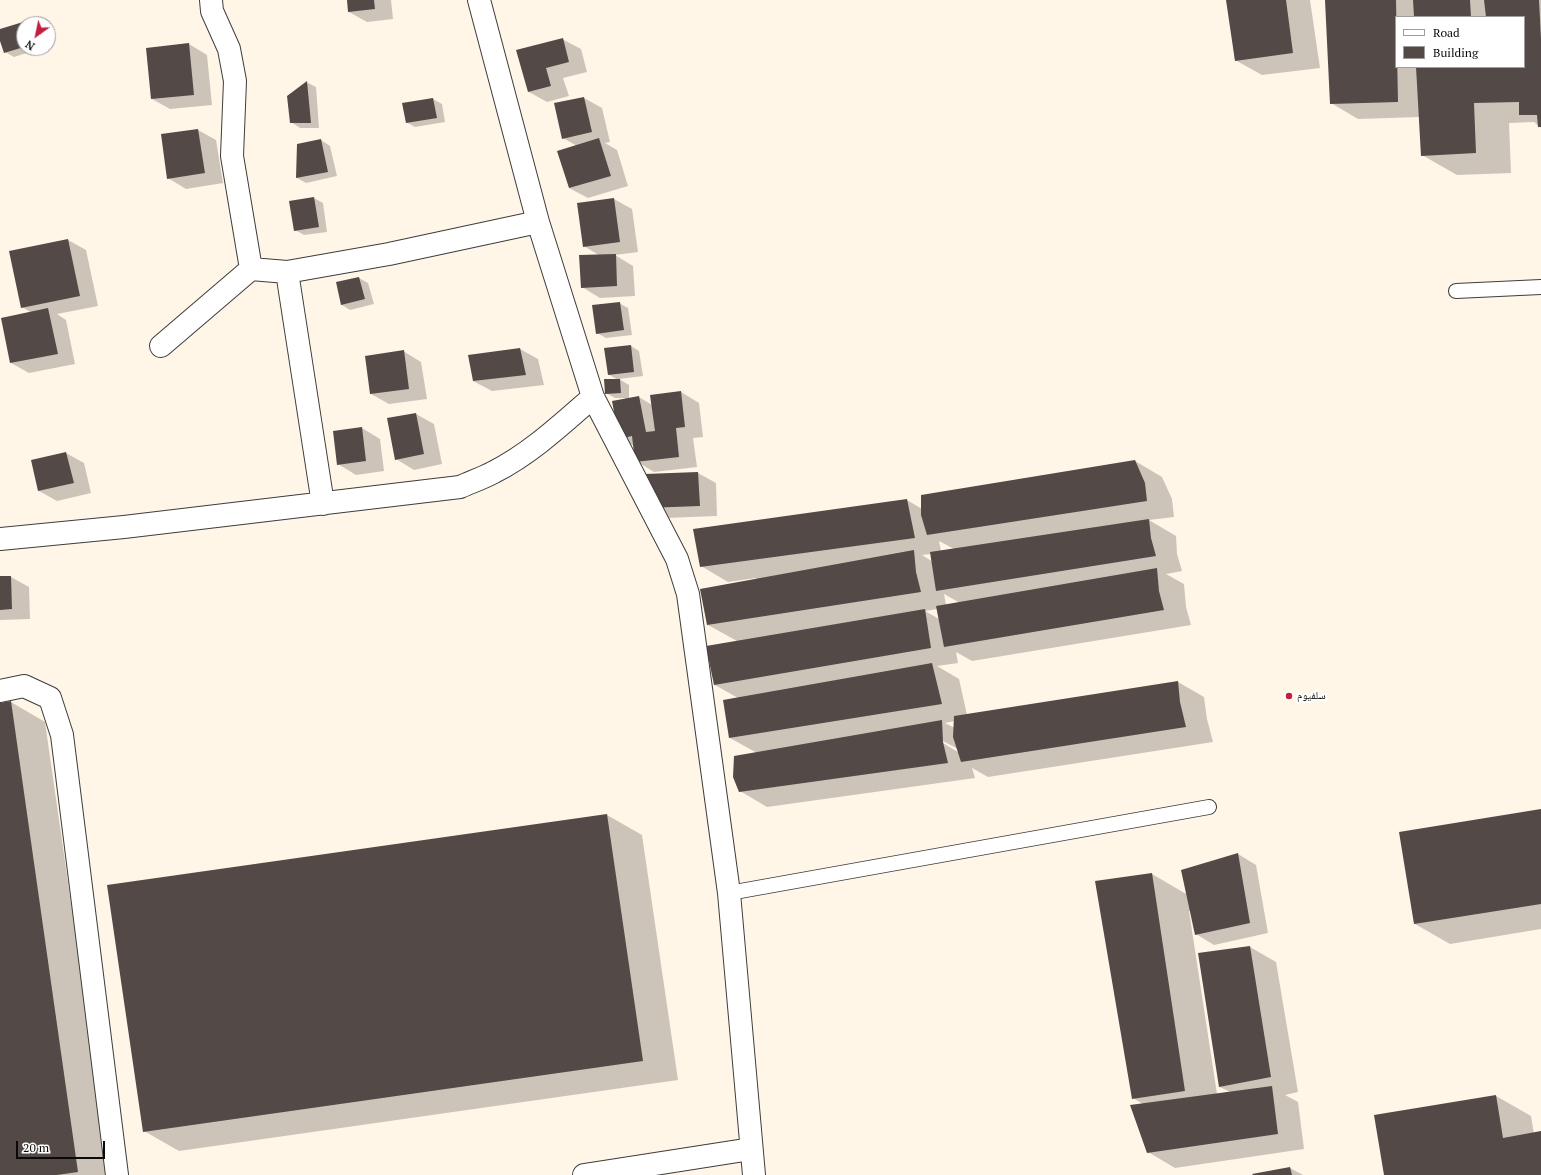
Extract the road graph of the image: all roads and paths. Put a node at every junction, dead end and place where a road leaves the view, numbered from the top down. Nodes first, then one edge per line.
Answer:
1 (211, 0) edge
2 (479, 0) edge
3 (538, 222) junction
4 (251, 269) junction
5 (287, 272) junction
6 (1541, 287) edge
7 (1456, 291) dead end
8 (162, 346) dead end
9 (593, 397) junction
10 (323, 504) junction
11 (0, 539) edge
12 (0, 690) edge
13 (1209, 807) dead end
14 (729, 893) junction
15 (751, 1149) junction
16 (116, 1175) edge
17 (584, 1175) edge
18 (754, 1175) edge

1 - 4 street
2 - 3 street
3 - 5 street
3 - 9 street
4 - 5 street
4 - 8 street
5 - 10 street
6 - 7 lane
9 - 10 street
9 - 14 street
10 - 11 street
12 - 16 street
13 - 14 lane
14 - 15 street
15 - 17 street
15 - 18 street

